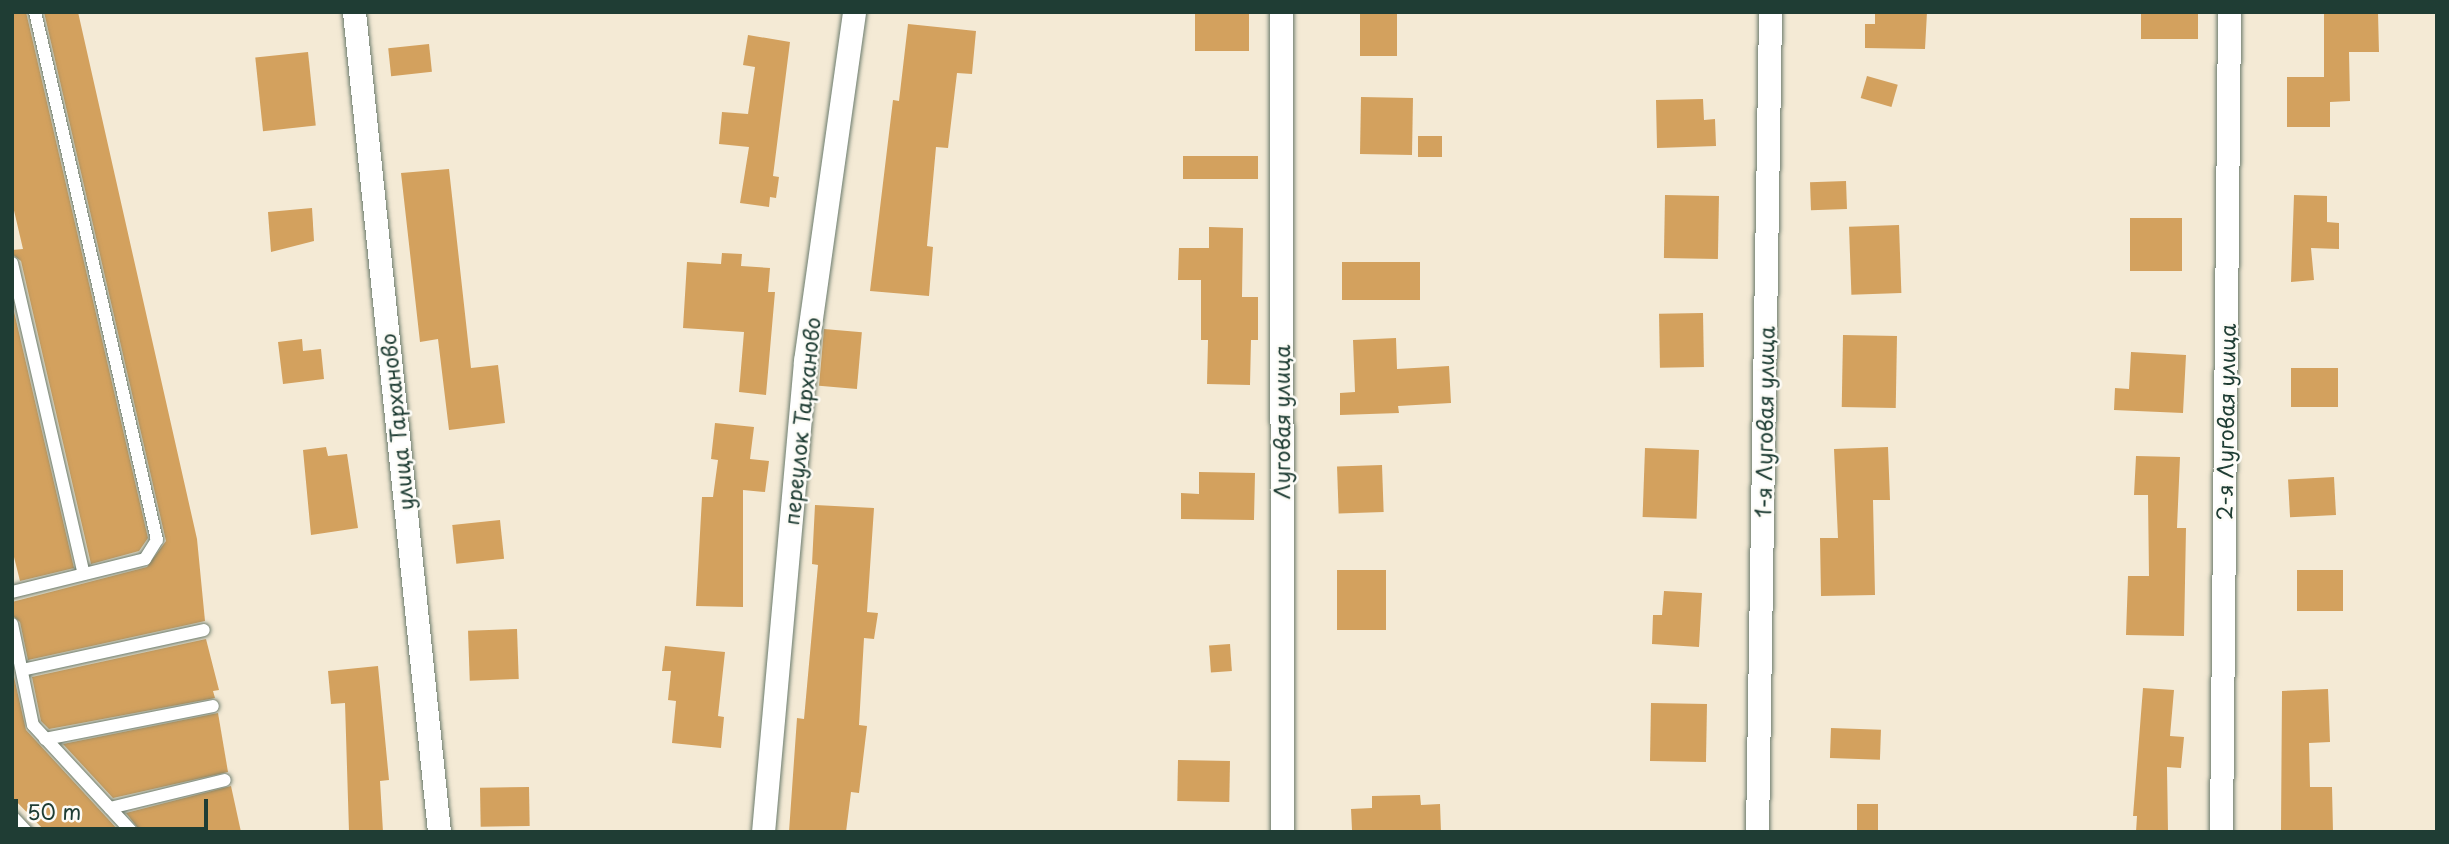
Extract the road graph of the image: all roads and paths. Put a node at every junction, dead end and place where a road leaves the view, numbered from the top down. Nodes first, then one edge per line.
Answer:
1 (35, 12) edge
2 (354, 12) edge
3 (854, 12) edge
4 (1281, 12) edge
5 (1770, 12) edge
6 (2230, 12) edge
7 (12, 263) edge
8 (84, 573) junction
9 (12, 592) edge
10 (12, 624) edge
11 (204, 629) dead end
12 (22, 670) junction
13 (213, 706) dead end
14 (45, 739) junction
15 (225, 780) dead end
16 (110, 808) junction
17 (12, 816) edge
18 (27, 832) edge
19 (132, 832) edge
20 (439, 832) edge
21 (763, 832) edge
22 (1282, 832) edge
23 (1757, 832) edge
24 (2221, 832) edge

1 - 8 lane
2 - 20 street, улица Тарханово
3 - 21 street, переулок Тарханово
4 - 22 street, Луговая улица
5 - 23 street, 1-я Луговая улица
6 - 24 street, 2-я Луговая улица
7 - 8 lane
8 - 9 lane
10 - 12 lane
11 - 12 lane
12 - 14 lane
13 - 14 lane
14 - 16 lane
15 - 16 lane
16 - 19 lane
17 - 18 lane

